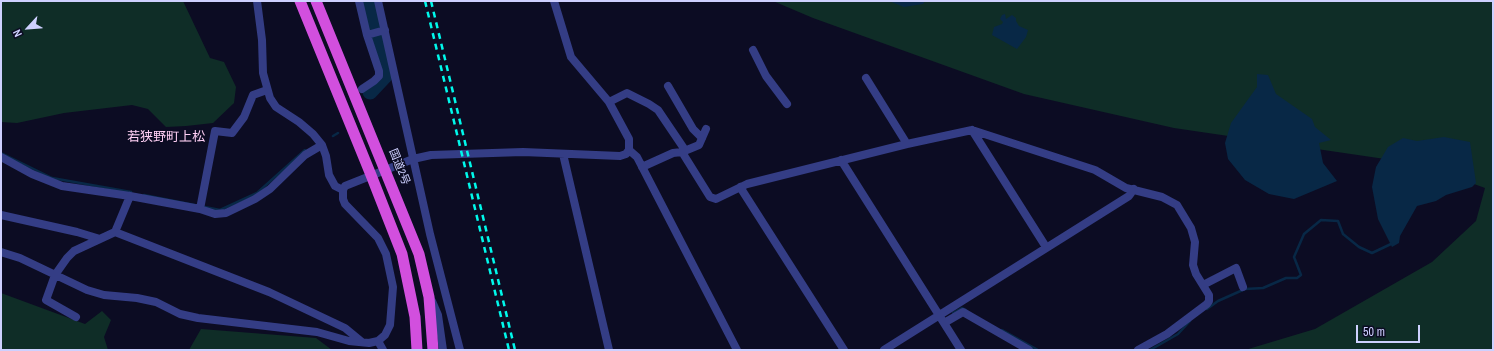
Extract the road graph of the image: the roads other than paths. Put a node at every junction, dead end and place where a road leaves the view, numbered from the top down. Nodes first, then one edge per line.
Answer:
1 (257, 1) edge
2 (300, 1) edge
3 (316, 1) edge
4 (359, 1) edge
5 (378, 1) edge
6 (554, 1) edge
7 (384, 30) junction
8 (368, 34) junction
9 (753, 50) dead end
10 (866, 78) dead end
11 (668, 86) dead end
12 (362, 89) dead end
13 (267, 90) junction
14 (609, 102) junction
15 (787, 104) dead end
16 (706, 129) dead end
17 (972, 130) junction
18 (702, 138) junction
19 (907, 144) junction
20 (322, 145) junction
21 (629, 150) junction
22 (683, 151) junction
23 (563, 154) junction
24 (1, 157) edge
25 (413, 159) junction
26 (842, 160) junction
27 (642, 167) junction
28 (386, 169) junction
29 (371, 175) junction
30 (740, 187) junction
31 (1134, 189) junction
32 (343, 190) junction
33 (130, 196) junction
34 (200, 206) junction
35 (1, 215) edge
36 (115, 232) junction
37 (100, 239) junction
38 (1046, 247) junction
39 (1, 252) edge
40 (55, 275) junction
41 (1203, 285) junction
42 (1243, 287) dead end
43 (430, 297) junction
44 (939, 315) junction
45 (76, 317) dead end
46 (944, 324) junction
47 (378, 341) junction
48 (362, 342) junction
49 (1141, 349) edge
50 (383, 350) edge
51 (418, 350) edge
52 (433, 350) edge
53 (444, 350) edge
54 (460, 350) edge
55 (609, 350) edge
56 (737, 350) edge
57 (844, 350) edge
58 (884, 350) edge
59 (961, 350) edge
60 (1029, 350) edge

1 - 13 street
2 - 29 highway
3 - 28 highway, 国道2号
4 - 8 street
5 - 7 street
6 - 14 street
7 - 8 street
7 - 25 street
8 - 12 street
9 - 15 street
10 - 19 street
11 - 18 street
13 - 20 street
13 - 34 street
14 - 21 street
14 - 22 street
16 - 18 street
17 - 19 street
17 - 31 street
17 - 38 street
18 - 22 street
19 - 26 street
20 - 32 street
20 - 34 street
21 - 23 street
21 - 27 street
22 - 27 street
22 - 30 street
23 - 25 street
23 - 55 street
24 - 33 street
25 - 28 street
25 - 54 street
26 - 30 street
26 - 44 street
27 - 56 street
28 - 29 street
28 - 43 highway, 国道2号
29 - 32 street
29 - 51 highway
30 - 57 street
31 - 38 street
31 - 41 street
32 - 47 street
33 - 34 street
33 - 36 street
35 - 37 street
36 - 37 street
36 - 48 street
37 - 40 street
38 - 44 street
39 - 40 street
40 - 45 street
40 - 48 street
41 - 42 street
41 - 49 street
43 - 52 highway, 国道2号
43 - 53 street
44 - 46 street
44 - 58 street
46 - 59 street
46 - 60 street
47 - 48 street
47 - 50 street

